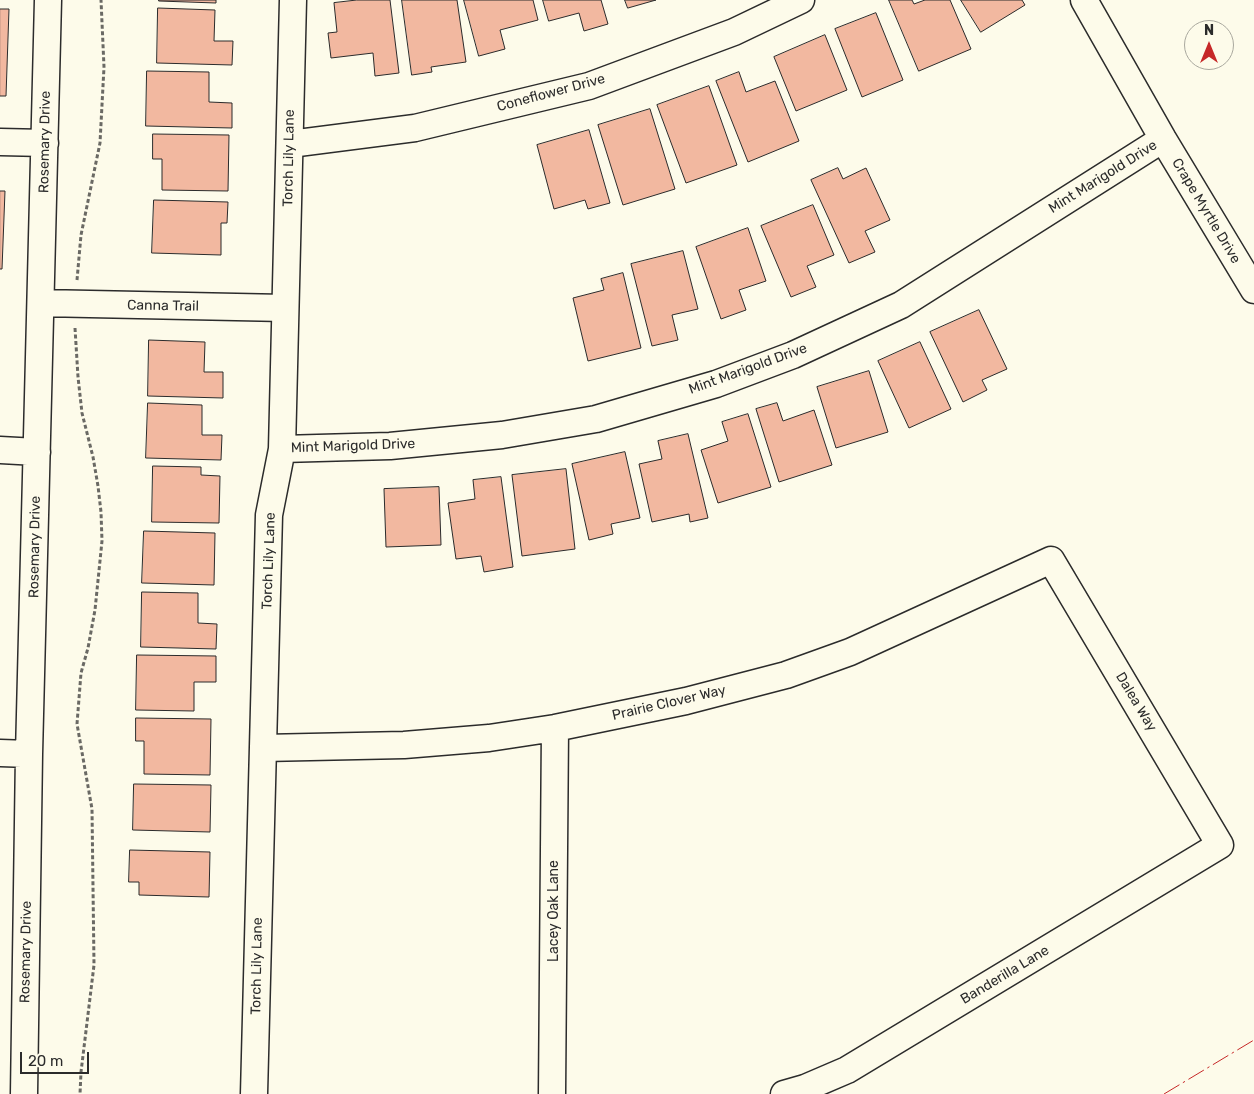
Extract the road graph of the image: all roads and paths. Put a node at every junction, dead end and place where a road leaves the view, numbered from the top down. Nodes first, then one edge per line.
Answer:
1 (48, 0) edge
2 (101, 0) edge
3 (293, 0) edge
4 (801, 0) edge
5 (1084, 0) edge
6 (1162, 139) junction
7 (0, 142) edge
8 (45, 143) junction
9 (290, 144) junction
10 (1254, 290) edge
11 (42, 303) junction
12 (76, 304) junction
13 (285, 308) junction
14 (282, 449) junction
15 (0, 450) edge
16 (37, 452) junction
17 (1051, 560) joint
18 (555, 728) junction
19 (263, 748) junction
20 (0, 753) edge
21 (29, 754) junction
22 (1220, 845) joint
23 (24, 1094) edge
24 (80, 1094) edge
25 (254, 1094) edge
26 (552, 1094) edge
27 (784, 1094) edge

1 - 8 street, Rosemary Drive
2 - 12 path
3 - 9 street, Torch Lily Lane
4 - 9 street, Coneflower Drive
5 - 6 street, Crape Myrtle Drive
6 - 10 street, Crape Myrtle Drive
6 - 14 street, Mint Marigold Drive
7 - 8 street
8 - 11 street, Rosemary Drive
9 - 13 street, Torch Lily Lane
11 - 12 street, Canna Trail
11 - 16 street, Rosemary Drive
12 - 13 street, Canna Trail
12 - 24 path
13 - 14 street, Torch Lily Lane
14 - 19 street, Torch Lily Lane
15 - 16 street
16 - 21 street, Rosemary Drive
17 - 18 street, Prairie Clover Way
17 - 22 street, Dalea Way
18 - 19 street, Prairie Clover Way
18 - 26 street, Lacey Oak Lane
19 - 25 street, Torch Lily Lane
20 - 21 street
21 - 23 street, Rosemary Drive
22 - 27 street, Banderilla Lane

